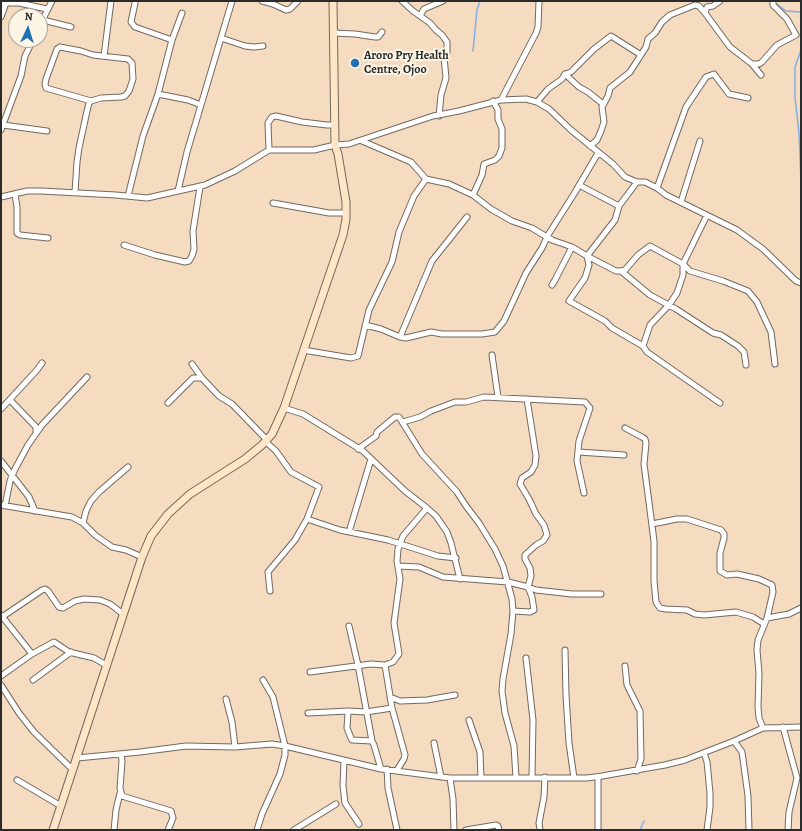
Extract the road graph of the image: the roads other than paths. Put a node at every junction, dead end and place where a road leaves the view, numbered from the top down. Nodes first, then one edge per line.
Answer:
1 (52, 1) edge
2 (111, 1) edge
3 (232, 1) edge
4 (262, 1) edge
5 (298, 1) edge
6 (333, 1) edge
7 (402, 1) edge
8 (443, 1) edge
9 (720, 1) edge
10 (773, 1) edge
11 (540, 2) edge
12 (4, 3) edge
13 (135, 3) dead end
14 (45, 8) edge
15 (48, 9) edge
16 (182, 13) dead end
17 (705, 13) junction
18 (420, 16) junction
19 (1, 18) edge
20 (48, 23) edge
21 (72, 27) dead end
22 (382, 32) dead end
23 (334, 33) junction
24 (221, 38) junction
25 (172, 40) junction
26 (263, 46) dead end
27 (29, 48) edge
28 (640, 55) junction
29 (104, 56) junction
30 (752, 64) junction
31 (565, 74) junction
32 (761, 75) dead end
33 (158, 94) junction
34 (748, 98) dead end
35 (501, 100) junction
36 (91, 101) junction
37 (493, 101) junction
38 (536, 102) junction
39 (603, 104) junction
40 (201, 105) junction
41 (439, 116) junction
42 (335, 123) junction
43 (2, 128) edge
44 (47, 131) dead end
45 (362, 141) junction
46 (700, 141) dead end
47 (335, 145) junction
48 (590, 146) junction
49 (269, 150) junction
50 (598, 153) junction
51 (426, 179) junction
52 (637, 182) junction
53 (579, 185) junction
54 (200, 187) junction
55 (657, 188) junction
56 (178, 191) junction
57 (75, 192) junction
58 (15, 194) junction
59 (473, 195) junction
60 (128, 196) junction
61 (1, 197) edge
62 (273, 202) dead end
63 (680, 202) junction
64 (619, 206) junction
65 (346, 212) junction
66 (707, 215) junction
67 (466, 216) dead end
68 (547, 237) junction
69 (48, 238) dead end
70 (124, 244) dead end
71 (572, 247) junction
72 (587, 256) junction
73 (682, 264) junction
74 (620, 271) junction
75 (801, 283) edge
76 (552, 285) dead end
77 (669, 305) junction
78 (365, 325) junction
79 (400, 337) junction
80 (643, 346) junction
81 (303, 350) junction
82 (492, 355) dead end
83 (42, 363) dead end
84 (192, 364) dead end
85 (746, 364) dead end
86 (775, 364) dead end
87 (87, 378) dead end
88 (202, 378) junction
89 (498, 397) junction
90 (527, 399) junction
91 (10, 400) junction
92 (168, 403) dead end
93 (720, 403) dead end
94 (284, 408) junction
95 (1, 409) edge
96 (403, 422) junction
97 (626, 428) dead end
98 (36, 433) junction
99 (266, 441) junction
100 (358, 449) junction
101 (578, 452) junction
102 (624, 455) dead end
103 (372, 459) junction
104 (1, 461) edge
105 (128, 467) dead end
106 (13, 476) junction
107 (584, 493) dead end
108 (3, 506) edge
109 (427, 508) junction
110 (34, 511) junction
111 (307, 519) junction
112 (83, 523) junction
113 (652, 524) junction
114 (349, 532) junction
115 (399, 543) junction
116 (142, 557) junction
117 (456, 558) junction
118 (398, 566) junction
119 (460, 579) junction
120 (508, 582) junction
121 (528, 586) junction
122 (270, 591) dead end
123 (601, 594) dead end
124 (801, 608) edge
125 (513, 611) junction
126 (123, 614) junction
127 (2, 616) edge
128 (767, 618) junction
129 (764, 624) junction
130 (349, 626) dead end
131 (565, 650) dead end
132 (71, 652) junction
133 (32, 654) junction
134 (526, 658) dead end
135 (106, 665) junction
136 (358, 665) junction
137 (385, 665) junction
138 (625, 666) dead end
139 (310, 672) dead end
140 (1, 676) edge
141 (33, 680) dead end
142 (263, 680) dead end
143 (1, 686) edge
144 (455, 695) dead end
145 (390, 697) junction
146 (226, 699) dead end
147 (392, 708) junction
148 (348, 711) junction
149 (366, 712) junction
150 (308, 713) dead end
151 (469, 720) dead end
152 (783, 727) junction
153 (801, 727) edge
154 (763, 728) junction
155 (372, 741) junction
156 (734, 741) junction
157 (434, 743) dead end
158 (285, 746) junction
159 (235, 747) junction
160 (704, 752) junction
161 (121, 754) junction
162 (77, 758) junction
163 (344, 760) junction
164 (381, 769) junction
165 (387, 769) junction
166 (73, 770) junction
167 (397, 770) junction
168 (637, 771) junction
169 (441, 777) junction
170 (545, 777) junction
171 (598, 777) junction
172 (450, 778) junction
173 (481, 778) junction
174 (516, 778) junction
175 (532, 778) junction
176 (574, 778) junction
177 (17, 780) dead end
178 (120, 793) junction
179 (336, 804) dead end
180 (60, 806) junction
181 (359, 824) dead end
182 (53, 830) edge
183 (114, 830) edge
184 (168, 830) edge
185 (257, 830) edge
186 (294, 830) edge
187 (397, 830) edge
188 (454, 830) edge
189 (466, 830) edge
190 (499, 830) edge
191 (540, 830) edge
192 (598, 830) edge
193 (707, 830) edge
194 (749, 830) edge
195 (788, 830) edge

1 - 15 street
2 - 29 street
3 - 24 street
4 - 5 street
6 - 23 main road
7 - 18 street
8 - 18 street
9 - 17 street
10 - 30 street
11 - 35 street
12 - 14 street
12 - 19 street
13 - 25 street
16 - 25 street
17 - 28 street
17 - 30 street
18 - 41 street
20 - 21 street
22 - 23 street
23 - 42 main road
24 - 26 street
24 - 40 street
25 - 33 street
27 - 43 street
28 - 31 street
28 - 39 street
29 - 36 street
29 - 36 street
30 - 32 street
31 - 38 street
31 - 39 street
33 - 40 street
33 - 60 street
34 - 55 street
35 - 37 street
35 - 38 street
36 - 57 street
37 - 41 street
37 - 59 street
38 - 48 street
39 - 48 street
40 - 56 street
41 - 45 street
42 - 47 main road
42 - 49 street
43 - 44 street
45 - 47 street
45 - 51 street
46 - 63 street
47 - 49 street
47 - 65 main road
48 - 50 street
49 - 54 street
50 - 52 street
50 - 53 street
51 - 59 street
51 - 78 street
52 - 55 street
52 - 64 street
53 - 64 street
53 - 68 street
54 - 56 street
54 - 70 street
55 - 63 street
56 - 60 street
57 - 58 street
57 - 60 street
58 - 61 street
58 - 69 street
59 - 68 street
62 - 65 street
63 - 66 street
64 - 72 street
65 - 81 main road
66 - 73 street
66 - 75 street
67 - 79 street
68 - 71 street
68 - 79 street
71 - 72 street
71 - 76 street
72 - 74 street
72 - 80 street
73 - 74 street
73 - 77 street
73 - 86 street
74 - 77 street
77 - 80 street
77 - 85 street
78 - 79 street
78 - 81 street
80 - 93 street
81 - 94 main road
82 - 89 street
83 - 91 street
84 - 88 street
87 - 98 street
88 - 92 street
88 - 99 street
89 - 90 street
89 - 96 street
90 - 101 street
90 - 121 street
91 - 95 street
91 - 98 street
94 - 99 main road
94 - 100 street
96 - 100 street
96 - 120 street
97 - 113 street
98 - 106 street
99 - 111 street
99 - 116 main road
100 - 103 street
101 - 102 street
101 - 107 street
103 - 109 street
103 - 114 street
104 - 106 street
105 - 112 street
106 - 108 street
106 - 110 street
108 - 110 street
109 - 115 street
109 - 117 street
110 - 112 street
111 - 114 street
111 - 122 street
112 - 116 street
113 - 128 street
113 - 129 street
114 - 115 street
115 - 117 street
115 - 118 street
116 - 126 main road
117 - 119 street
118 - 119 street
118 - 137 street
119 - 120 street
120 - 121 street
120 - 125 street
121 - 123 street
121 - 125 street
124 - 128 street
125 - 174 street
126 - 127 street
126 - 135 main road
127 - 133 street
128 - 129 street
129 - 154 street
130 - 136 street
131 - 176 street
132 - 133 street
132 - 135 street
132 - 141 street
133 - 140 street
134 - 175 street
135 - 162 main road
136 - 137 street
136 - 139 street
136 - 149 street
137 - 145 street
138 - 168 street
142 - 158 street
143 - 166 street
144 - 145 street
145 - 147 street
146 - 159 street
147 - 149 street
147 - 167 street
148 - 149 street
148 - 150 street
148 - 155 street
149 - 155 street
151 - 173 street
152 - 153 street
152 - 154 street
152 - 195 street
154 - 156 street
155 - 164 street
156 - 160 street
156 - 194 street
157 - 169 street
158 - 159 street
158 - 163 street
158 - 185 street
159 - 161 street
160 - 168 street
160 - 193 street
161 - 162 street
161 - 178 street
162 - 166 main road
163 - 164 street
163 - 181 street
164 - 165 street
165 - 167 street
165 - 187 street
166 - 180 main road
167 - 169 street
168 - 171 street
169 - 172 street
170 - 175 street
170 - 176 street
170 - 191 street
171 - 176 street
171 - 192 street
172 - 173 street
172 - 188 street
173 - 174 street
174 - 175 street
177 - 180 street
178 - 183 street
178 - 184 street
179 - 186 street
180 - 182 main road
189 - 190 street

